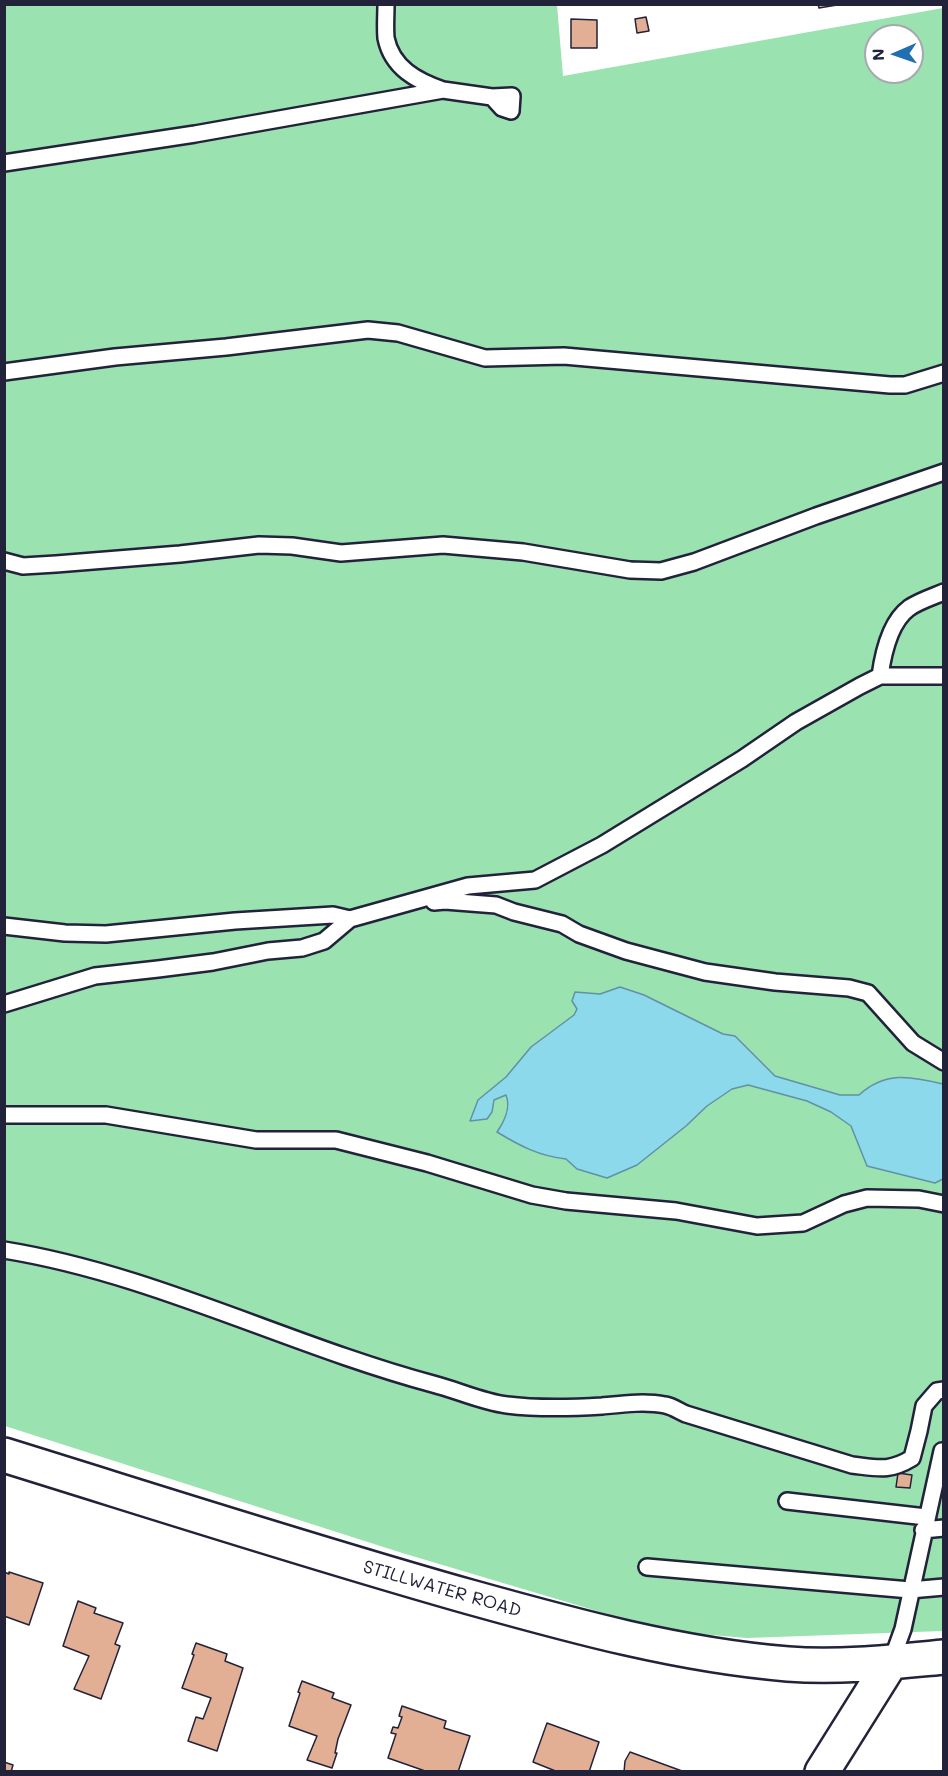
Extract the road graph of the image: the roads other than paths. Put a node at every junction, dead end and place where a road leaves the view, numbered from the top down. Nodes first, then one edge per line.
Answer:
1 (386, 4) edge
2 (443, 90) junction
3 (492, 97) dead end
4 (4, 163) edge
5 (4, 372) edge
6 (944, 373) edge
7 (944, 472) edge
8 (4, 561) edge
9 (944, 592) edge
10 (944, 675) edge
11 (880, 676) junction
12 (389, 908) junction
13 (350, 919) junction
14 (4, 926) edge
15 (4, 1004) edge
16 (944, 1062) edge
17 (4, 1114) edge
18 (944, 1204) edge
19 (4, 1250) edge
20 (944, 1390) edge
21 (943, 1446) edge
22 (4, 1455) edge
23 (787, 1501) dead end
24 (925, 1523) junction
25 (944, 1528) edge
26 (647, 1567) dead end
27 (944, 1587) edge
28 (910, 1590) junction
29 (944, 1657) edge
30 (891, 1662) junction
31 (822, 1772) edge

1 - 2 lane
2 - 3 lane
2 - 4 lane
5 - 6 lane
7 - 8 lane
9 - 11 lane
10 - 11 lane
11 - 12 lane
12 - 13 lane
12 - 16 lane
13 - 14 lane
13 - 15 lane
17 - 18 lane
19 - 20 lane
21 - 24 lane
22 - 30 main road, STILLWATER ROAD
23 - 24 lane
24 - 25 lane
24 - 28 lane
26 - 28 lane
27 - 28 lane
28 - 30 lane
29 - 30 main road, STILLWATER ROAD
30 - 31 main road

